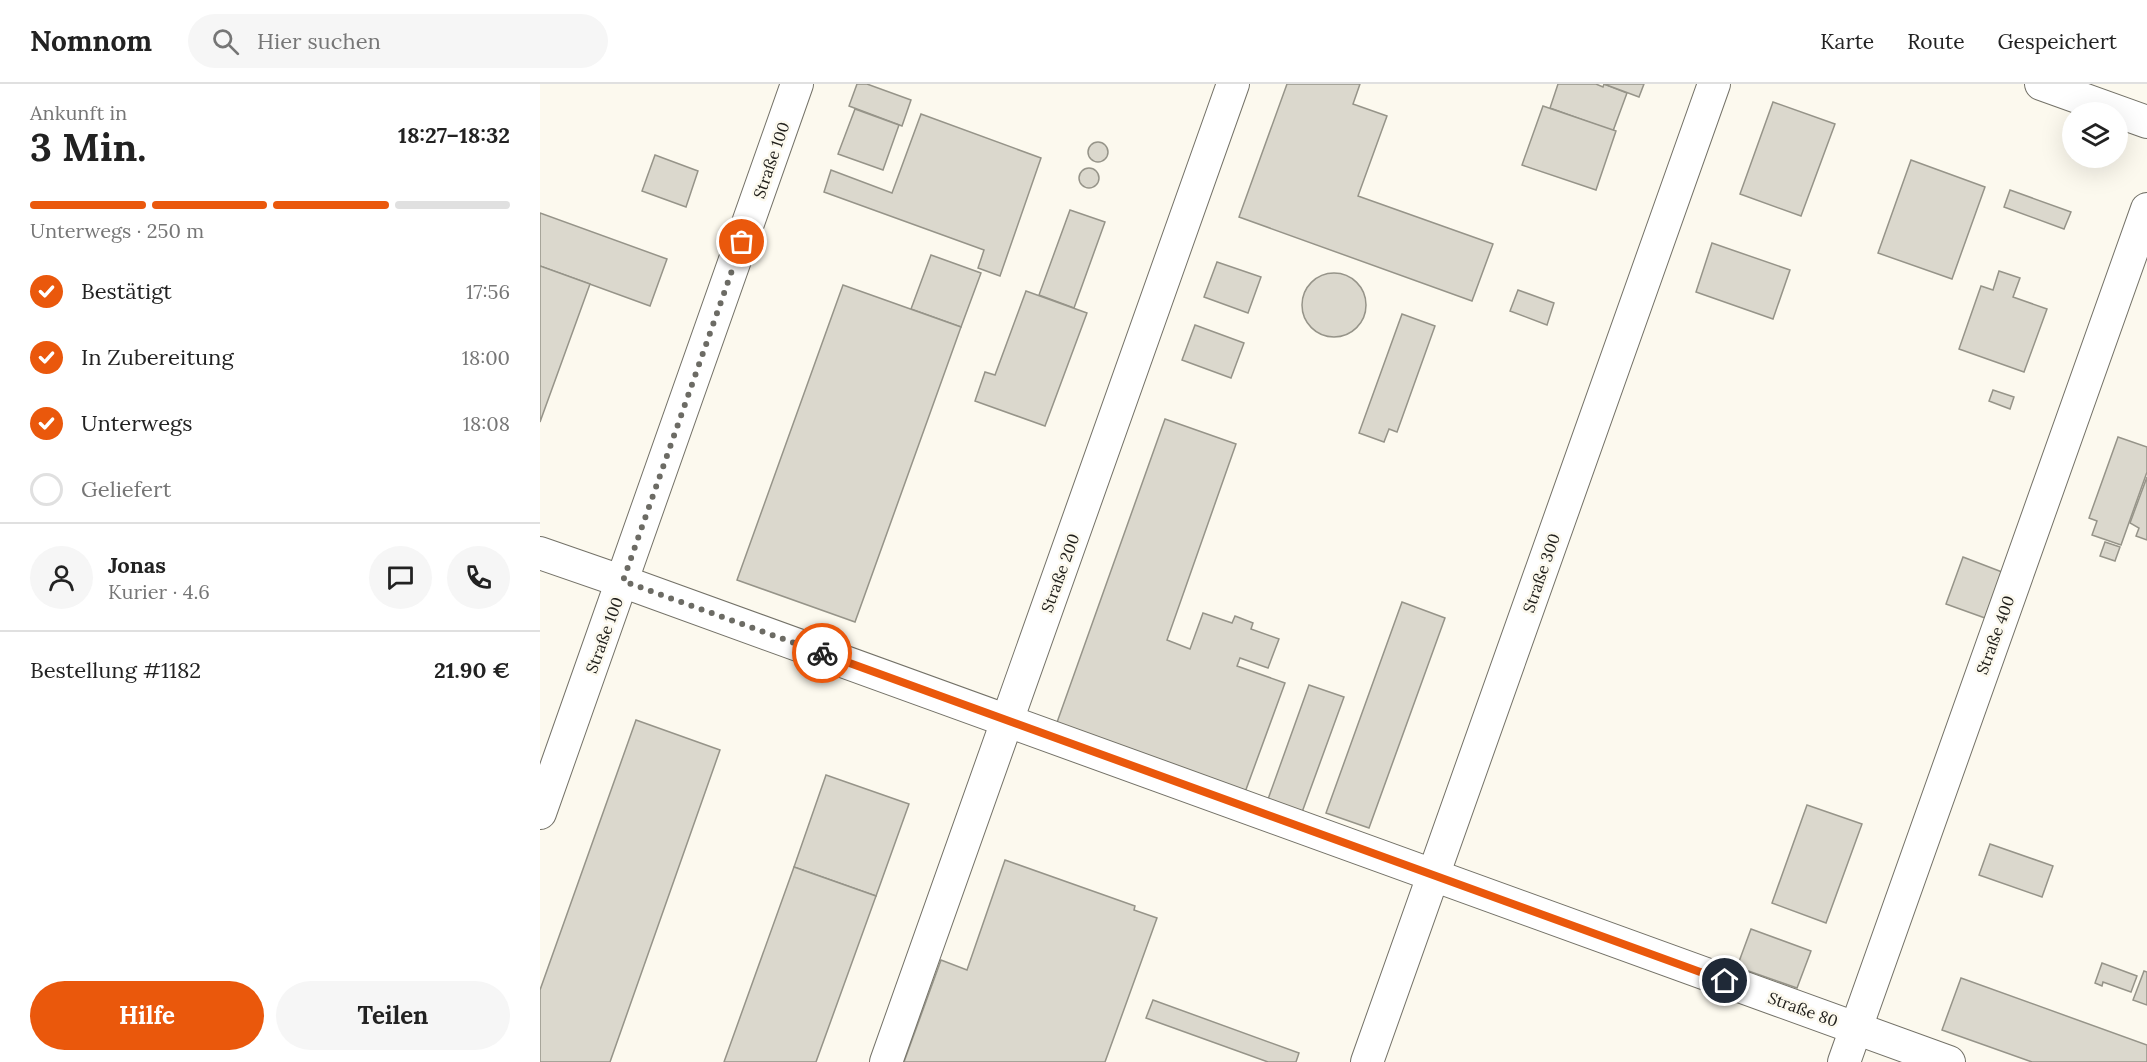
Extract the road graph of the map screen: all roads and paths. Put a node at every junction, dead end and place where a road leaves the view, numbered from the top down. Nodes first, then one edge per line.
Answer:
1 (797, 84) edge
2 (1233, 84) edge
3 (1714, 84) edge
4 (2041, 84) edge
5 (2147, 122) edge
6 (2147, 209) edge
7 (540, 553) edge
8 (623, 581) junction
9 (1007, 721) junction
10 (540, 813) edge
11 (1434, 875) junction
12 (1856, 1028) junction
13 (886, 1062) edge
14 (1367, 1062) edge
15 (1844, 1062) edge
16 (1949, 1062) edge

1 - 8 lane, Straße 100
2 - 9 lane, Straße 200
3 - 11 lane, Straße 300
4 - 5 lane
6 - 12 lane, Straße 400
7 - 8 lane, Straße 80
8 - 9 lane, Straße 80
8 - 10 lane, Straße 100
9 - 11 lane, Straße 80
9 - 13 lane, Straße 200
11 - 12 lane, Straße 80
11 - 14 lane, Straße 300
12 - 15 lane, Straße 400
12 - 16 lane, Straße 80

